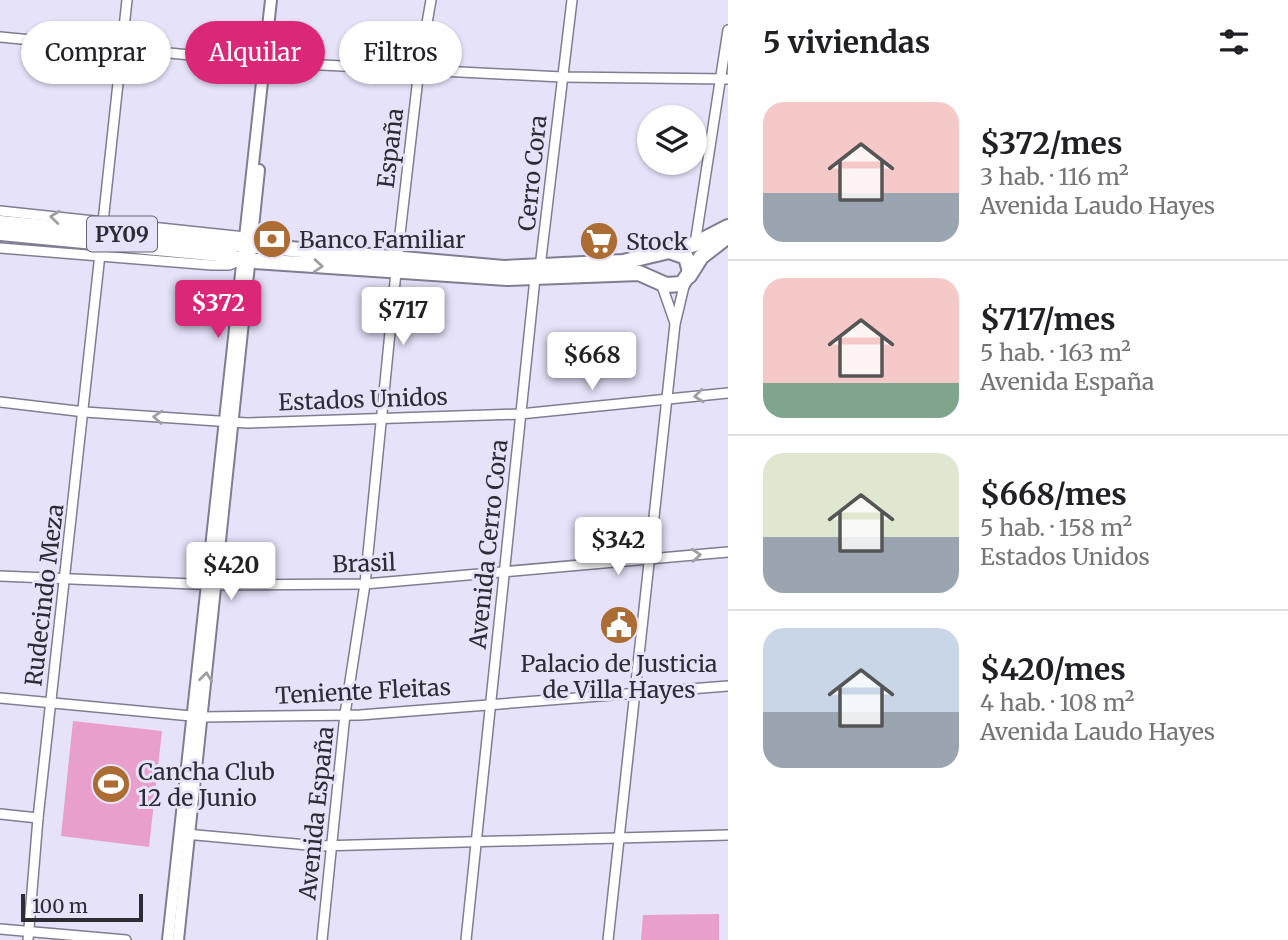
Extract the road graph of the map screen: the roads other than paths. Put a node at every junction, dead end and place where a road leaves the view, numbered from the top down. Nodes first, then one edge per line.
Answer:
1 (127, 0) edge
2 (271, 0) edge
3 (276, 0) edge
4 (430, 0) edge
5 (572, 0) edge
6 (124, 21) edge
7 (270, 21) edge
8 (273, 21) edge
9 (427, 21) edge
10 (728, 30) edge
11 (0, 37) edge
12 (21, 39) edge
13 (462, 71) edge
14 (562, 77) junction
15 (724, 79) edge
16 (117, 84) edge
17 (265, 84) edge
18 (417, 84) edge
19 (0, 211) edge
20 (103, 222) junction
21 (0, 223) edge
22 (728, 227) edge
23 (0, 233) edge
24 (728, 236) edge
25 (695, 244) junction
26 (0, 248) edge
27 (246, 250) junction
28 (666, 252) junction
29 (100, 254) junction
30 (396, 266) junction
31 (538, 273) junction
32 (687, 278) junction
33 (660, 281) junction
34 (675, 324) junction
35 (728, 393) edge
36 (669, 399) junction
37 (0, 402) edge
38 (85, 412) junction
39 (520, 414) junction
40 (380, 420) junction
41 (230, 422) junction
42 (728, 552) edge
43 (651, 559) junction
44 (506, 572) junction
45 (0, 576) edge
46 (65, 579) junction
47 (211, 584) junction
48 (365, 584) junction
49 (728, 686) edge
50 (635, 692) junction
51 (0, 698) edge
52 (51, 704) junction
53 (490, 704) junction
54 (345, 714) junction
55 (196, 716) junction
56 (0, 814) edge
57 (38, 818) junction
58 (184, 834) junction
59 (728, 835) edge
60 (619, 839) junction
61 (478, 840) junction
62 (334, 845) junction
63 (0, 929) edge
64 (28, 936) edge
65 (125, 940) edge
66 (168, 940) edge
67 (178, 940) edge
68 (322, 940) edge
69 (466, 940) edge
70 (608, 940) edge

1 - 6 street
2 - 7 street
3 - 8 street
4 - 9 street, España
5 - 14 street, Cerro Cora
10 - 15 street
11 - 12 street
13 - 14 street
14 - 15 street
14 - 31 street, Cerro Cora
15 - 25 street
16 - 20 street
17 - 27 street
18 - 30 street, España
20 -> 19 street
20 - 27 street
21 - 27 highway, PY09
22 - 25 highway, PY09
23 - 27 highway, PY09
24 - 32 highway
25 - 28 highway, PY09
26 - 29 street
27 - 29 street
27 - 30 highway, PY09
27 - 41 street
28 - 31 highway, PY09
28 - 32 highway
28 - 33 highway
29 - 38 street, Rudecindo Meza
30 - 31 highway, PY09
30 - 40 street, Avenida España
31 - 33 highway, PY09
31 - 39 street, Avenida Cerro Cora
32 - 33 highway, PY09
32 - 34 street
33 - 34 street
34 - 36 street
35 -> 36 street, Estados Unidos
36 - 39 street, Estados Unidos
36 - 43 street
37 - 38 street, Estados Unidos
41 -> 38 street, Estados Unidos
38 - 46 street, Rudecindo Meza
39 - 40 street, Estados Unidos
39 - 44 street, Avenida Cerro Cora
40 - 41 street, Estados Unidos
40 - 48 street, Avenida España
41 - 47 street
43 -> 42 street, Brasil
43 - 44 street, Brasil
43 - 50 street
44 - 48 street, Brasil
44 - 53 street, Avenida Cerro Cora
45 - 46 street, Brasil
46 - 47 street, Brasil
46 - 52 street, Rudecindo Meza
47 - 48 street, Brasil
47 - 55 street
48 - 54 street, Avenida España
49 - 50 street, Teniente Fleitas
50 - 53 street, Teniente Fleitas
50 - 60 street
51 - 52 street, Teniente Fleitas
52 - 55 street, Teniente Fleitas
52 - 57 street, Rudecindo Meza
53 - 54 street, Teniente Fleitas
53 - 61 street, Avenida Cerro Cora
54 - 55 street, Teniente Fleitas
54 - 62 street, Avenida España
55 - 58 street
56 - 57 street
57 - 64 street, Rudecindo Meza
58 - 62 street
58 - 66 street
58 - 67 street
59 - 60 street
60 - 61 street
60 - 70 street
61 - 62 street
61 - 69 street, Avenida Cerro Cora
62 - 68 street, Avenida España
63 - 64 street
64 - 65 street

